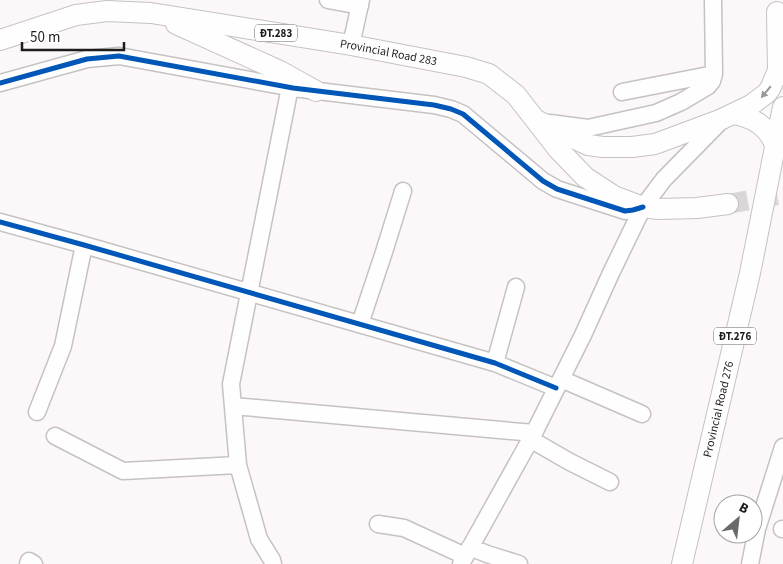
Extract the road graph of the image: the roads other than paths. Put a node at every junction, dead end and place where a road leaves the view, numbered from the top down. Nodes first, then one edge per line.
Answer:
1 (328, 0) edge
2 (713, 0) edge
3 (360, 3) edge
4 (151, 13) junction
5 (779, 13) edge
6 (0, 40) edge
7 (351, 45) junction
8 (714, 74) junction
9 (0, 83) edge
10 (290, 87) junction
11 (316, 91) junction
12 (622, 92) dead end
13 (783, 107) edge
14 (728, 117) junction
15 (534, 119) junction
16 (775, 145) junction
17 (403, 191) dead end
18 (728, 204) tunnel mouth
19 (643, 207) junction
20 (0, 222) edge
21 (84, 245) junction
22 (516, 287) dead end
23 (250, 293) junction
24 (360, 324) junction
25 (495, 363) junction
26 (559, 383) junction
27 (233, 406) junction
28 (37, 412) dead end
29 (642, 414) dead end
30 (55, 436) dead end
31 (532, 436) junction
32 (783, 447) edge
33 (238, 465) junction
34 (610, 482) dead end
35 (378, 524) dead end
36 (466, 555) edge
37 (28, 564) edge
38 (34, 564) edge
39 (273, 564) edge
40 (519, 564) edge
41 (682, 564) edge
42 (750, 564) edge

1 - 3 street
2 - 8 street
3 - 7 street
4 - 6 main road, Provincial Road 283 / ĐT.283
4 - 7 main road, Provincial Road 283 / ĐT.283
4 - 11 main road
5 -> 14 main road
7 - 15 main road, Provincial Road 283 / ĐT.283
8 - 12 street
8 - 15 street
9 - 10 street
10 - 11 street
10 - 23 street
11 - 19 street
13 - 16 main road, Provincial Road 276 / ĐT.276
14 - 15 main road
14 - 16 main road
14 - 19 street
15 - 19 main road, Provincial Road 283 / ĐT.283
16 - 41 main road, Provincial Road 276 / ĐT.276
17 - 24 street
18 - 19 main road, Provincial Road 283 / ĐT.283
19 - 26 street
20 - 21 street
21 - 23 street
21 - 28 street
22 - 25 street
23 - 24 street
23 - 27 street
24 - 25 street
25 - 26 street
26 - 29 street
26 - 31 street
27 - 31 street
27 - 33 street
30 - 33 street
31 - 34 street
31 - 36 street
32 - 42 street
33 - 39 street
35 - 36 street
36 - 40 street
37 - 38 street

